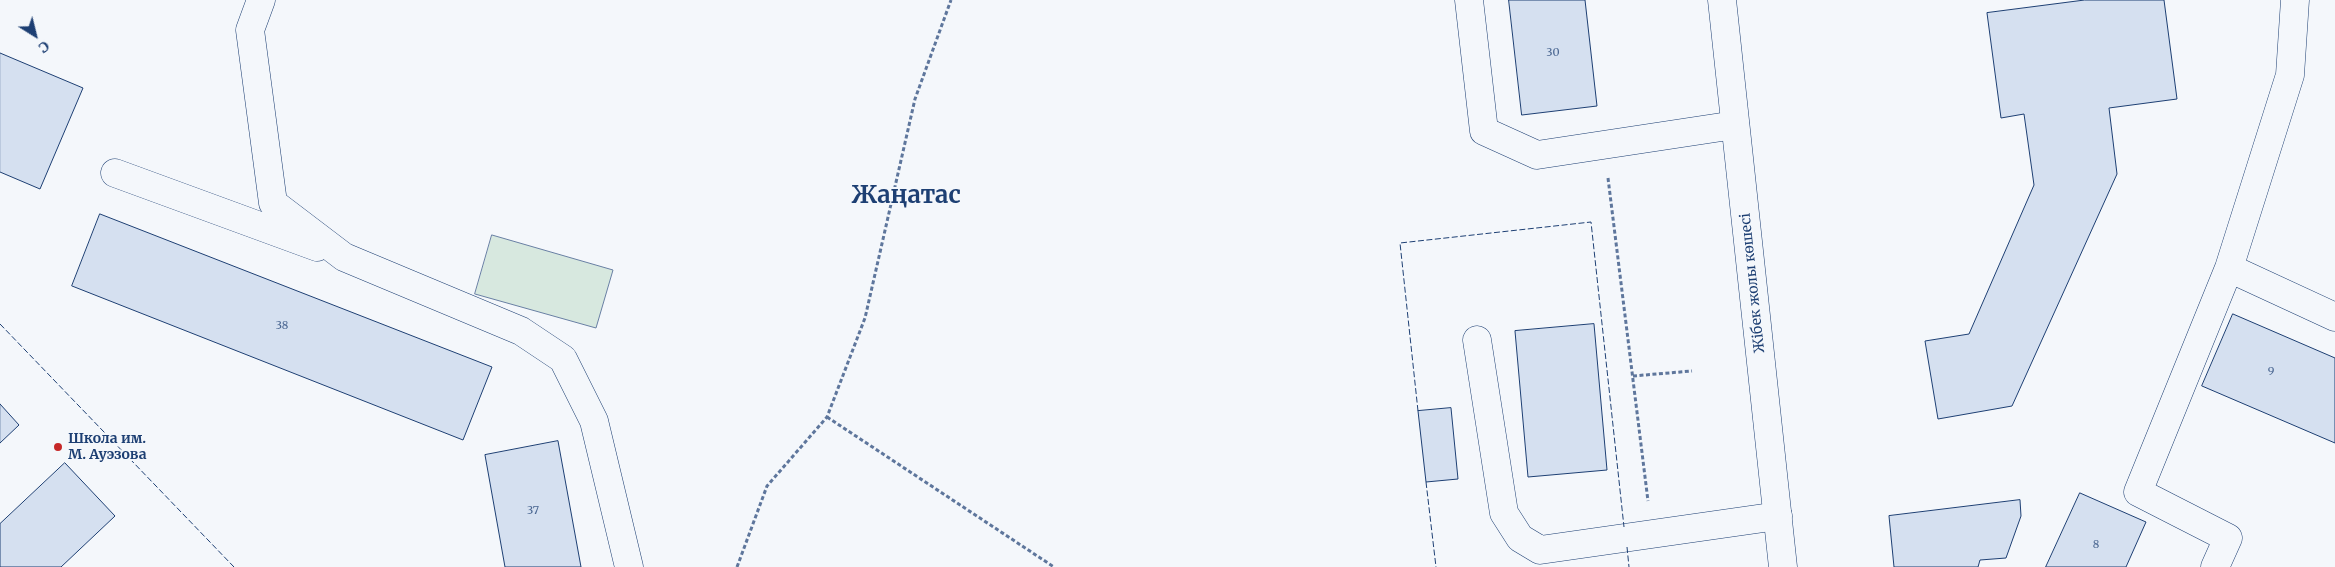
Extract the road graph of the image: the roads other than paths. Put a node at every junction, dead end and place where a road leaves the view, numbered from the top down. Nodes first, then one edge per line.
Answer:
1 (261, 0) edge
2 (1469, 0) edge
3 (1722, 0) edge
4 (2295, 0) edge
5 (1735, 125) junction
6 (114, 173) dead end
7 (344, 257) junction
8 (2229, 268) junction
9 (2335, 317) edge
10 (1477, 340) dead end
11 (1778, 516) junction
12 (629, 567) edge
13 (1783, 567) edge
14 (2215, 567) edge

1 - 7 main road
2 - 5 main road
3 - 5 main road, Жібек жолы көшесі
4 - 8 main road
5 - 11 main road, Жібек жолы көшесі
6 - 7 main road
7 - 12 main road
8 - 9 main road
8 - 14 main road
10 - 11 main road
11 - 13 main road, Жібек жолы көшесі

